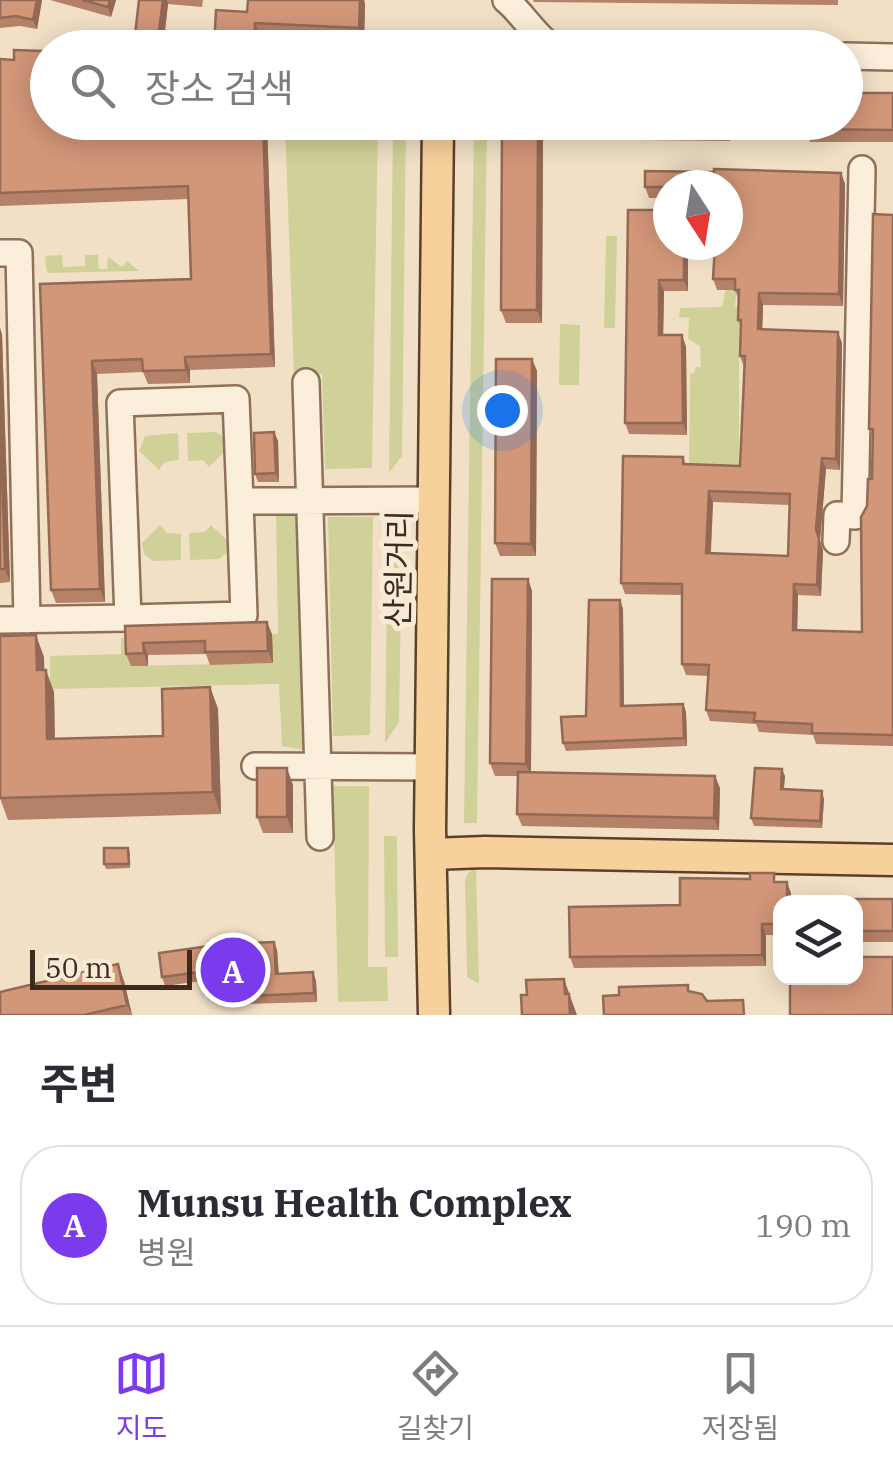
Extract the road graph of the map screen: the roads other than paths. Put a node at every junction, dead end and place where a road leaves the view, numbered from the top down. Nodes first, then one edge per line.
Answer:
1 (506, 0) edge
2 (533, 30) edge
3 (863, 56) edge
4 (893, 57) edge
5 (438, 140) edge
6 (862, 169) dead end
7 (0, 253) edge
8 (306, 382) dead end
9 (310, 498) junction
10 (240, 500) junction
11 (434, 500) junction
12 (836, 542) dead end
13 (128, 618) junction
14 (0, 620) edge
15 (27, 620) junction
16 (255, 766) edge
17 (318, 766) junction
18 (431, 768) junction
19 (320, 837) dead end
20 (431, 854) junction
21 (893, 860) edge
22 (434, 1015) edge

1 - 2 street
3 - 4 street
5 - 11 main road, 산원거리
6 - 12 street
7 - 15 street
8 - 9 street
9 - 10 street
9 - 11 street
9 - 17 street
10 - 13 street
10 - 13 street
11 - 18 main road, 산원거리
13 - 15 street
14 - 15 street
16 - 17 street
17 - 18 street
17 - 19 street
18 - 20 main road, 산원거리
20 - 21 main road
20 - 22 main road, 산원거리

